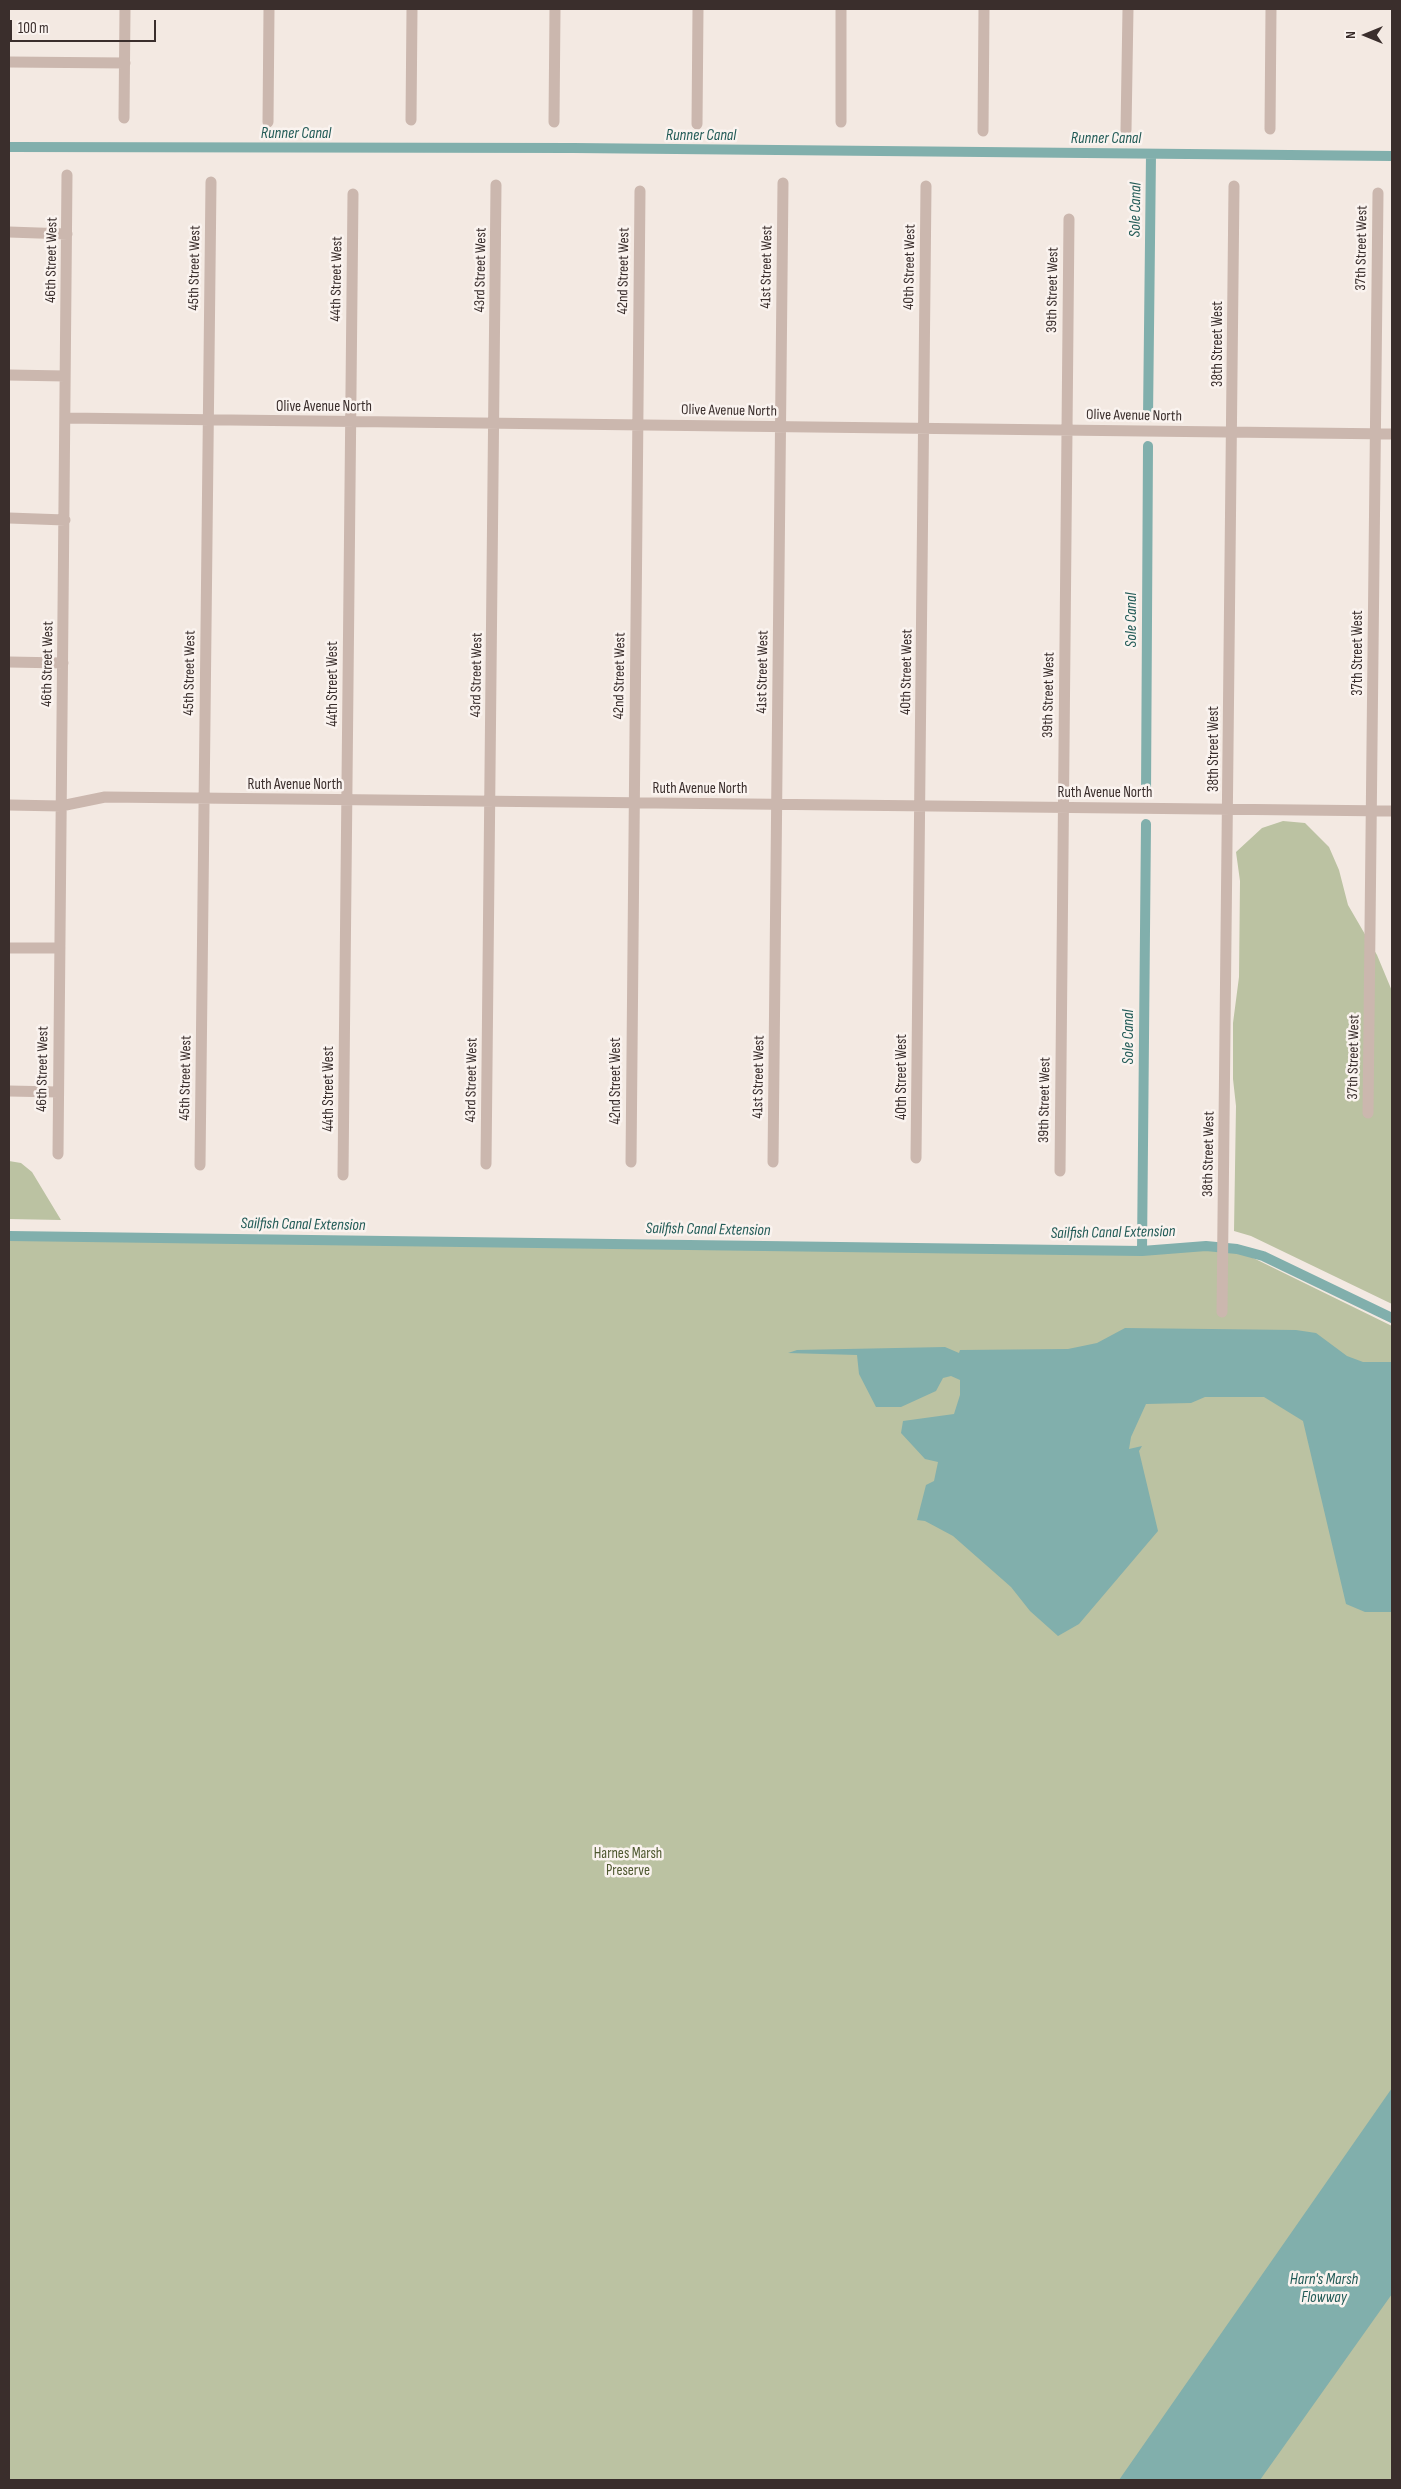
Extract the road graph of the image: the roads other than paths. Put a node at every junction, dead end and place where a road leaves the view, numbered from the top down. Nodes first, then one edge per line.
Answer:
1 (125, 9) edge
2 (269, 9) edge
3 (412, 9) edge
4 (555, 9) edge
5 (698, 9) edge
6 (841, 9) edge
7 (984, 9) edge
8 (1128, 9) edge
9 (1271, 9) edge
10 (9, 62) edge
11 (125, 63) junction
12 (124, 118) dead end
13 (411, 120) dead end
14 (268, 122) dead end
15 (554, 122) dead end
16 (841, 122) dead end
17 (697, 124) dead end
18 (1270, 129) dead end
19 (1126, 130) dead end
20 (983, 131) dead end
21 (67, 175) dead end
22 (210, 182) dead end
23 (783, 182) dead end
24 (496, 185) dead end
25 (926, 186) dead end
26 (1234, 186) dead end
27 (640, 191) dead end
28 (1378, 192) dead end
29 (353, 194) dead end
30 (1069, 219) dead end
31 (9, 232) edge
32 (67, 234) junction
33 (9, 375) edge
34 (65, 376) junction
35 (65, 418) junction
36 (207, 421) junction
37 (350, 422) junction
38 (494, 424) junction
39 (637, 425) junction
40 (780, 427) junction
41 (923, 428) junction
42 (1067, 430) junction
43 (1232, 432) junction
44 (1375, 433) junction
45 (1392, 434) edge
46 (9, 518) edge
47 (65, 520) junction
48 (9, 662) edge
49 (63, 663) junction
50 (204, 799) junction
51 (348, 800) junction
52 (490, 803) junction
53 (634, 804) junction
54 (777, 804) junction
55 (9, 805) edge
56 (920, 805) junction
57 (61, 806) junction
58 (1063, 808) junction
59 (1229, 809) junction
60 (1372, 811) junction
61 (1392, 811) edge
62 (9, 948) edge
63 (60, 948) junction
64 (9, 1091) edge
65 (58, 1092) junction
66 (1368, 1113) dead end
67 (58, 1154) dead end
68 (916, 1158) dead end
69 (631, 1162) dead end
70 (773, 1162) dead end
71 (486, 1164) dead end
72 (200, 1165) dead end
73 (1060, 1171) dead end
74 (343, 1175) dead end
75 (1222, 1312) dead end

1 - 11 street
2 - 14 street
3 - 13 street
4 - 15 street
5 - 17 street
6 - 16 street
7 - 20 street
8 - 19 street
9 - 18 street
10 - 11 street
11 - 12 street
21 - 32 street, 46th Street West
22 - 36 street, 45th Street West
23 - 40 street, 41st Street West
24 - 38 street, 43rd Street West
25 - 41 street, 40th Street West
26 - 43 street, 38th Street West
27 - 39 street, 42nd Street West
28 - 44 street, 37th Street West
29 - 37 street, 44th Street West
30 - 42 street, 39th Street West
31 - 32 street
32 - 34 street, 46th Street West
33 - 34 street
34 - 35 street, 46th Street West
35 - 36 street, Olive Avenue North
35 - 47 street, 46th Street West
36 - 37 street, Olive Avenue North
36 - 50 street, 45th Street West
37 - 38 street, Olive Avenue North
37 - 51 street, 44th Street West
38 - 39 street, Olive Avenue North
38 - 52 street, 43rd Street West
39 - 40 street, Olive Avenue North
39 - 53 street, 42nd Street West
40 - 41 street, Olive Avenue North
40 - 54 street, 41st Street West
41 - 42 street, Olive Avenue North
41 - 56 street, 40th Street West
42 - 43 street, Olive Avenue North
42 - 58 street, 39th Street West
43 - 44 street, Olive Avenue North
43 - 59 street, 38th Street West
44 - 45 street, Olive Avenue North
44 - 60 street, 37th Street West
46 - 47 street
47 - 49 street, 46th Street West
48 - 49 street
49 - 57 street, 46th Street West
50 - 51 street, Ruth Avenue North
50 - 57 street, Ruth Avenue North
50 - 72 street, 45th Street West
51 - 52 street, Ruth Avenue North
51 - 74 street, 44th Street West
52 - 53 street, Ruth Avenue North
52 - 71 street, 43rd Street West
53 - 54 street, Ruth Avenue North
53 - 69 street, 42nd Street West
54 - 56 street, Ruth Avenue North
54 - 70 street, 41st Street West
55 - 57 street, Ruth Avenue North
56 - 58 street, Ruth Avenue North
56 - 68 street, 40th Street West
57 - 63 street, 46th Street West
58 - 59 street, Ruth Avenue North
58 - 73 street, 39th Street West
59 - 60 street, Ruth Avenue North
59 - 75 street, 38th Street West
60 - 61 street, Ruth Avenue North
60 - 66 street, 37th Street West
62 - 63 street
63 - 65 street, 46th Street West
64 - 65 street
65 - 67 street, 46th Street West

